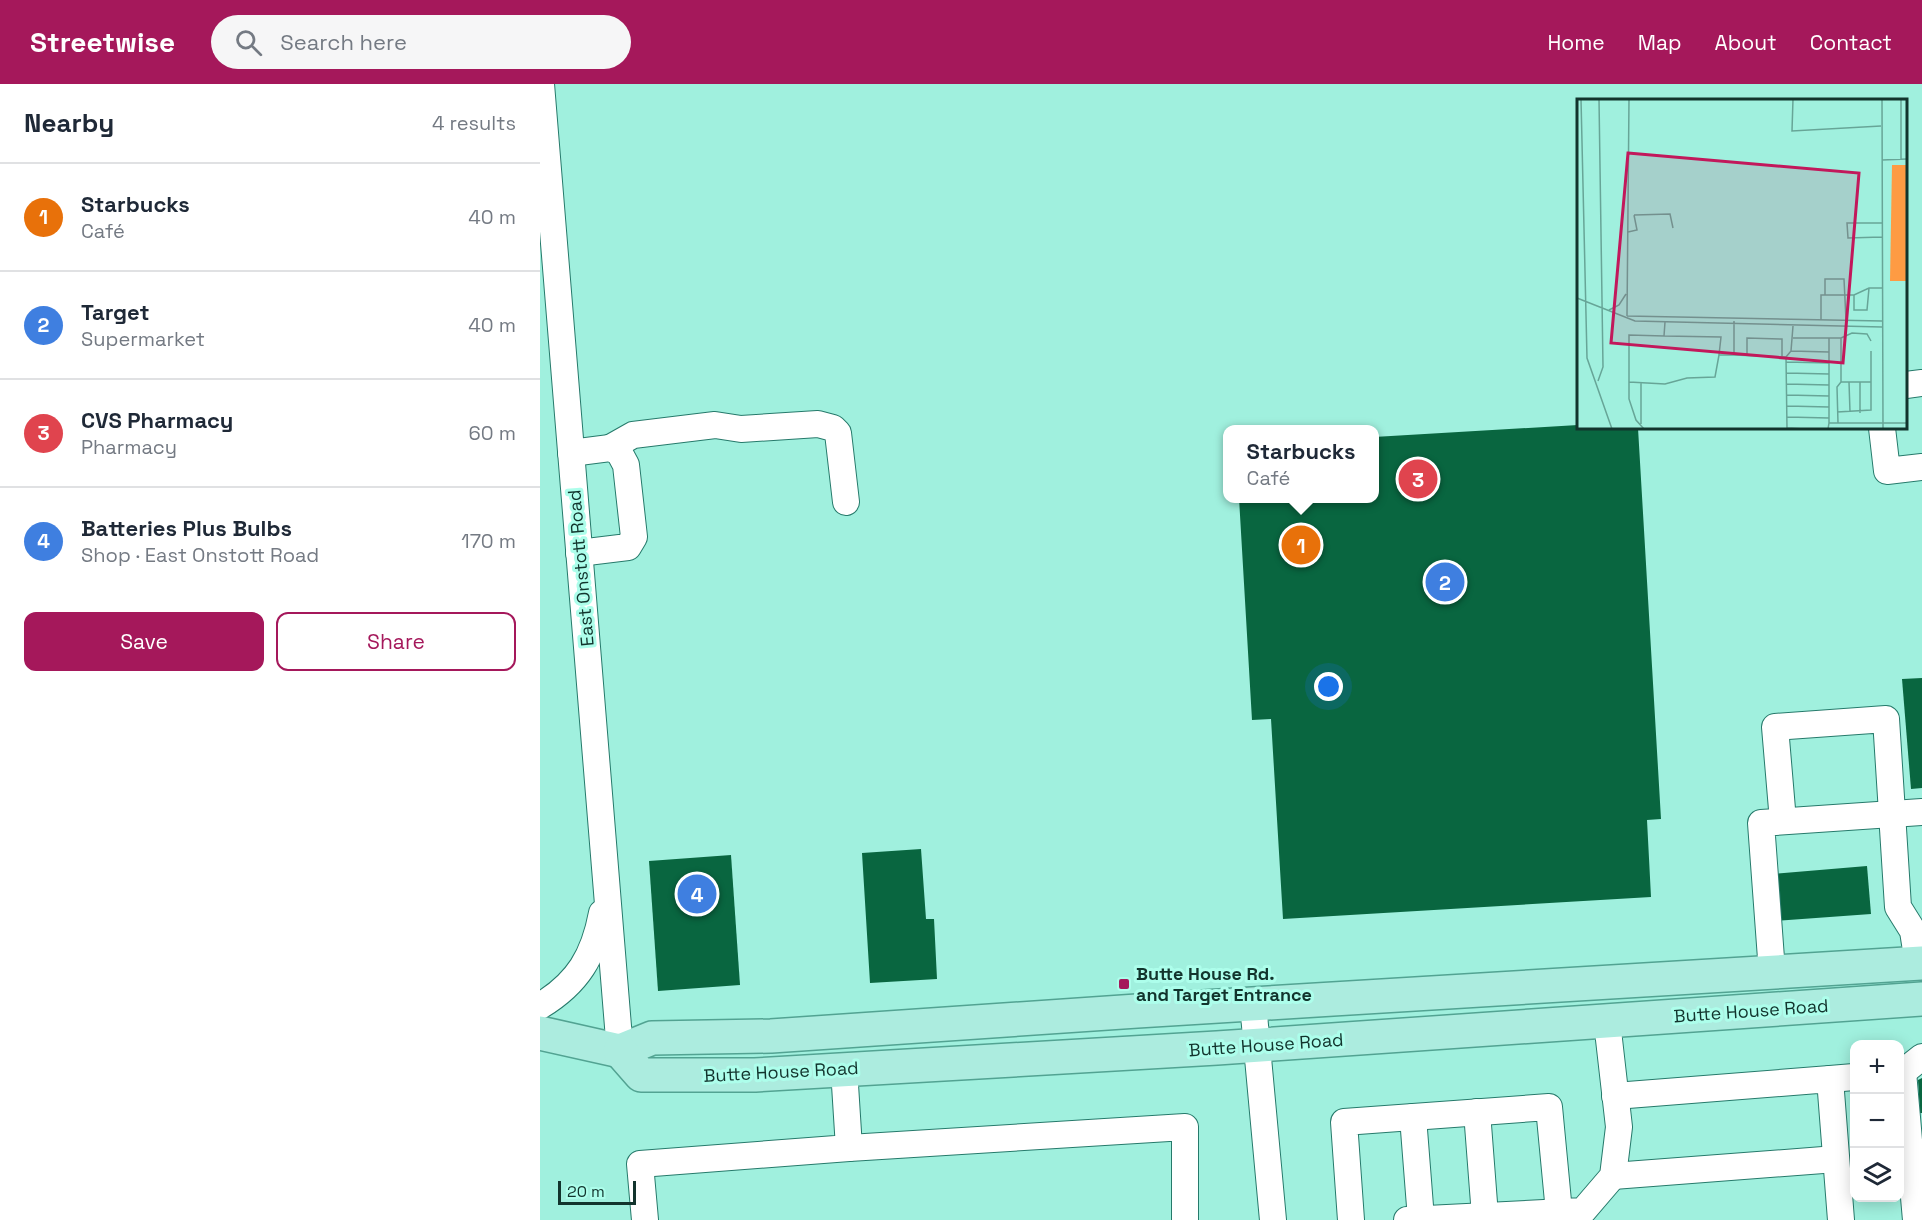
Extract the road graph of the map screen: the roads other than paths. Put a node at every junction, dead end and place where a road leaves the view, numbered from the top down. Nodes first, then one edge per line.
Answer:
1 (541, 84) edge
2 (1922, 383) edge
3 (1907, 385) edge
4 (1882, 429) edge
5 (610, 448) junction
6 (571, 453) junction
7 (1922, 467) edge
8 (846, 502) dead end
9 (579, 553) junction
10 (1922, 812) edge
11 (1891, 814) junction
12 (1783, 821) junction
13 (607, 886) junction
14 (1920, 963) edge
15 (1772, 972) junction
16 (1922, 999) edge
17 (1253, 1004) junction
18 (540, 1006) edge
19 (1607, 1022) junction
20 (540, 1033) edge
21 (1258, 1046) junction
22 (620, 1051) junction
23 (1908, 1067) edge
24 (844, 1070) junction
25 (1842, 1078) edge
26 (1615, 1096) junction
27 (1477, 1112) junction
28 (1413, 1117) junction
29 (849, 1148) junction
30 (1836, 1159) junction
31 (1613, 1176) junction
32 (1576, 1214) edge
33 (1485, 1216) junction
34 (1421, 1219) edge
35 (645, 1220) edge
36 (1185, 1220) edge
37 (1273, 1220) edge
38 (1351, 1220) edge
39 (1407, 1220) edge
40 (1841, 1220) edge
41 (1916, 1220) edge

1 - 6 street, East Onstott Road
2 - 3 street
4 - 7 street
5 - 6 street
5 - 8 street
5 - 9 street
6 - 9 street, East Onstott Road
9 - 13 street, East Onstott Road
10 - 11 street
11 - 12 street
11 - 12 street
11 - 14 street
12 - 15 street
13 - 18 street
13 - 22 street, East Onstott Road
14 - 15 main road, Butte House Road
15 - 17 main road, Butte House Road
16 - 19 main road, Butte House Road
17 - 21 street
17 - 22 main road, Butte House Road
19 - 21 main road, Butte House Road
19 - 26 street
20 - 22 main road
21 - 24 main road, Butte House Road
21 - 37 street
22 - 24 main road, Butte House Road
23 - 41 street
24 - 29 street
25 - 26 street
25 - 30 street
26 - 31 street
27 - 28 street
27 - 32 street
27 - 33 street
28 - 34 street
28 - 38 street
29 - 35 street
29 - 36 street
30 - 31 street
30 - 40 street
31 - 32 street
32 - 33 street
33 - 34 street
34 - 39 street

